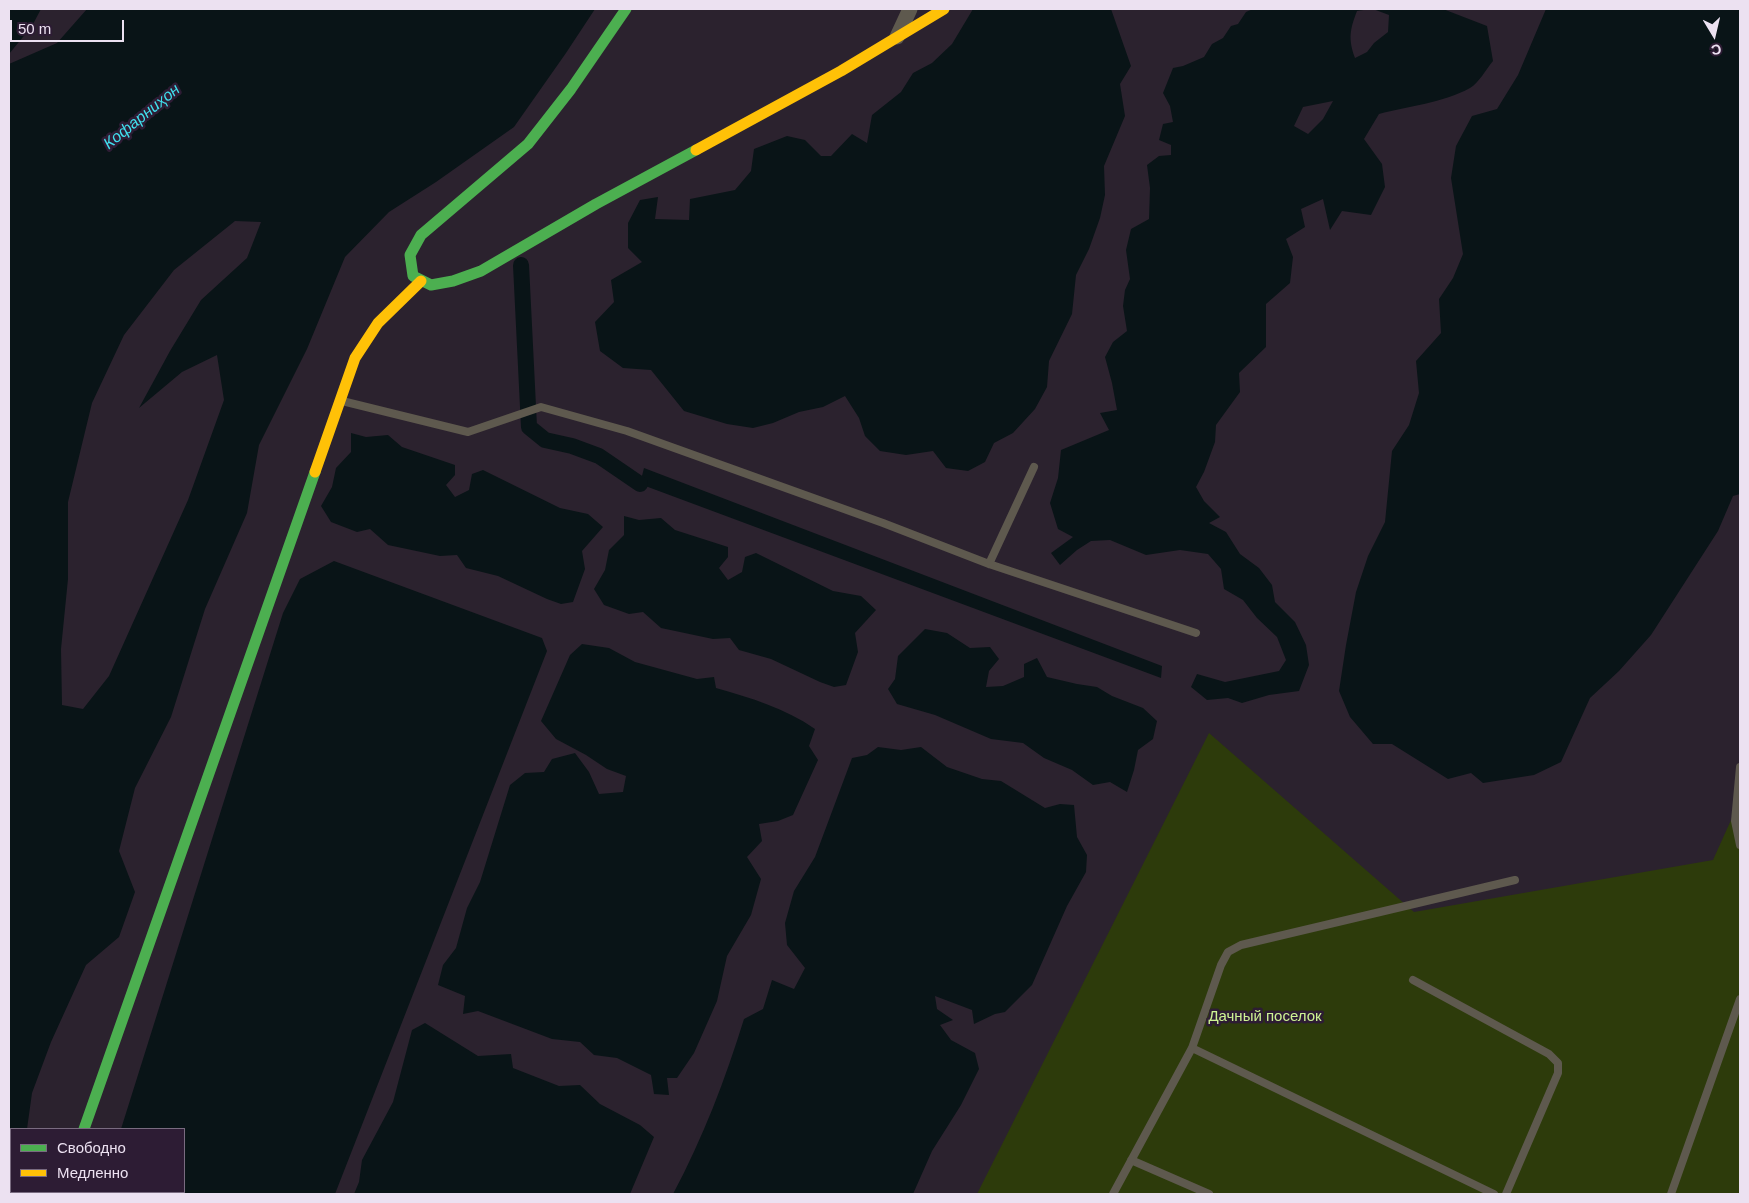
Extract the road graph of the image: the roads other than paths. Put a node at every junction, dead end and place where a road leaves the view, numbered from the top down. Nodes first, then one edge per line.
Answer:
1 (626, 9) edge
2 (910, 9) edge
3 (944, 9) edge
4 (897, 37) junction
5 (421, 281) junction
6 (340, 400) junction
7 (1034, 468) dead end
8 (989, 564) junction
9 (1196, 633) dead end
10 (1740, 767) edge
11 (1740, 845) edge
12 (1515, 880) dead end
13 (1413, 980) dead end
14 (1740, 999) edge
15 (1192, 1048) junction
16 (84, 1128) edge
17 (1131, 1160) junction
18 (1113, 1194) edge
19 (1209, 1194) edge
20 (1494, 1194) edge
21 (1506, 1194) edge
22 (1671, 1194) edge

1 - 5 street
2 - 4 street
3 - 4 street
4 - 5 street
5 - 6 street
6 - 8 lane
6 - 16 street
7 - 8 lane
8 - 9 lane
10 - 11 lane
12 - 15 lane
13 - 21 lane
14 - 22 lane
15 - 17 lane
15 - 20 lane
17 - 18 lane
17 - 19 lane

